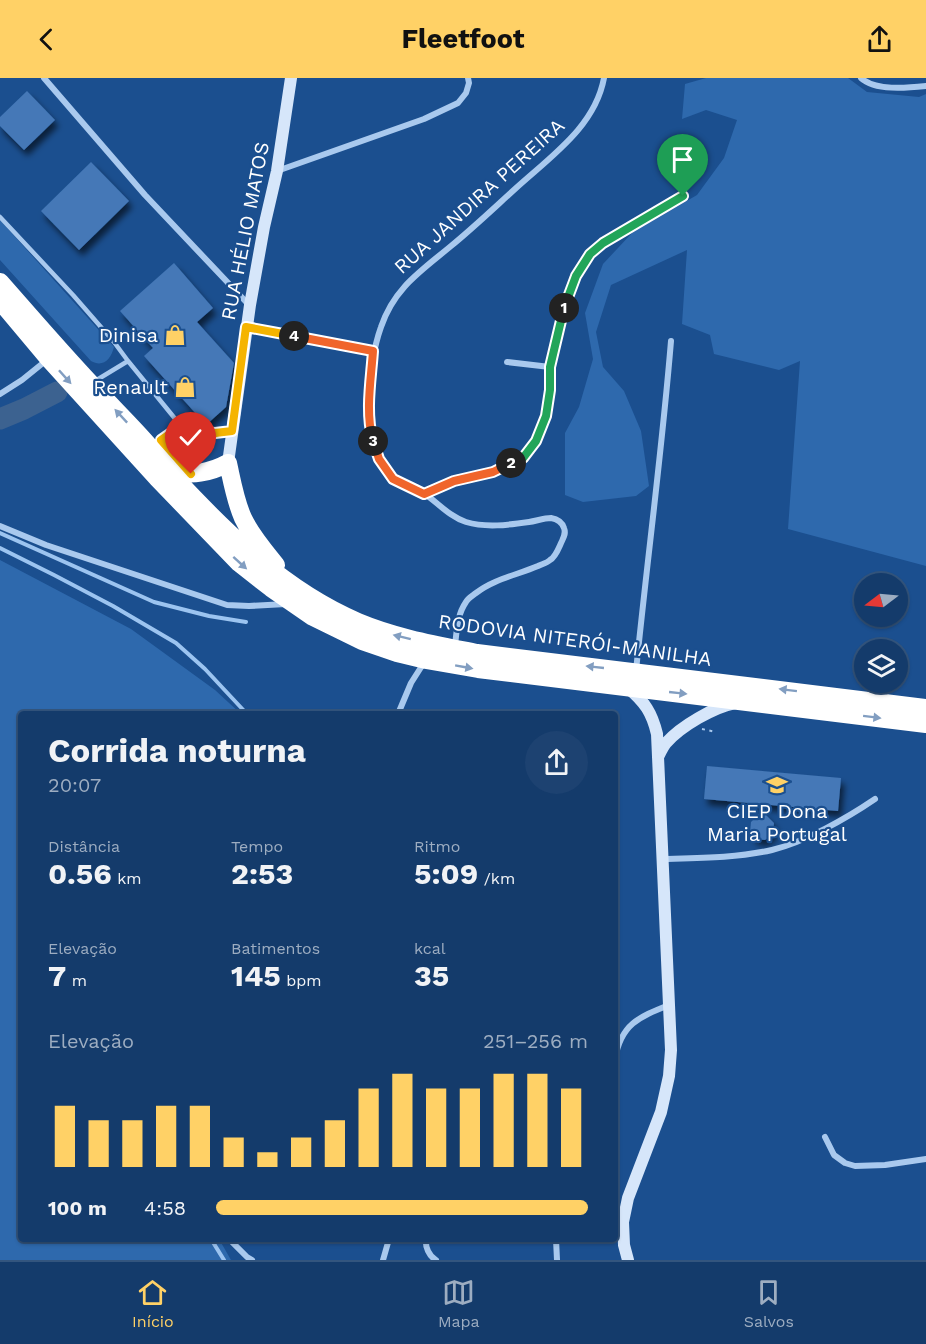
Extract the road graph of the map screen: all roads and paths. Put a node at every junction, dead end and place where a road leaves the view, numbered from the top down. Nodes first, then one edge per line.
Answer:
1 (44, 78) edge
2 (291, 78) edge
3 (468, 78) edge
4 (604, 78) edge
5 (861, 78) edge
6 (926, 86) edge
7 (277, 171) junction
8 (683, 196) dead end
9 (0, 218) edge
10 (0, 282) edge
11 (0, 300) edge
12 (249, 305) junction
13 (246, 327) junction
14 (671, 341) dead end
15 (373, 351) junction
16 (48, 358) junction
17 (128, 361) junction
18 (507, 362) dead end
19 (550, 367) junction
20 (90, 384) junction
21 (0, 394) edge
22 (181, 426) junction
23 (232, 431) junction
24 (156, 444) junction
25 (228, 463) junction
26 (172, 474) junction
27 (191, 474) junction
28 (424, 494) junction
29 (0, 526) edge
30 (292, 584) junction
31 (292, 604) junction
32 (455, 649) junction
33 (426, 660) junction
34 (631, 680) junction
35 (750, 701) junction
36 (926, 708) edge
37 (399, 711) edge
38 (926, 724) edge
39 (659, 756) junction
40 (875, 799) dead end
41 (662, 859) junction
42 (670, 1005) junction
43 (618, 1046) edge
44 (825, 1137) dead end
45 (926, 1159) edge
46 (232, 1242) dead end
47 (388, 1242) edge
48 (425, 1242) edge
49 (556, 1242) edge
50 (252, 1260) edge
51 (383, 1260) edge
52 (436, 1260) edge
53 (557, 1260) edge
54 (628, 1260) edge

1 - 12 street
2 - 7 main road, RUA HÉLIO MATOS
3 - 7 street
4 - 15 street, RUA JANDIRA PEREIRA
5 - 6 street
7 - 12 main road, RUA HÉLIO MATOS
8 - 19 street
9 - 17 lane
10 - 20 highway, RODOVIA NITERÓI-MANILHA
11 - 16 highway, RODOVIA NITERÓI-MANILHA
12 - 13 main road, RUA HÉLIO MATOS
13 - 15 path
13 - 23 main road, RUA HÉLIO MATOS
14 - 34 street
15 - 28 street, RUA JANDIRA PEREIRA
16 - 21 street
16 -> 31 highway, RODOVIA NITERÓI-MANILHA
17 - 20 lane
17 - 22 lane
18 - 19 street
19 - 28 street
24 -> 20 highway, RODOVIA NITERÓI-MANILHA
22 - 23 lane
22 - 24 lane
23 - 25 main road, RUA HÉLIO MATOS
24 - 26 highway, RODOVIA NITERÓI-MANILHA
24 - 27 lane
25 - 27 highway
25 - 30 highway
26 - 27 highway
26 - 30 highway, RODOVIA NITERÓI-MANILHA
28 - 32 street, RUA JANDIRA PEREIRA
29 - 31 street
32 -> 30 highway, RODOVIA NITERÓI-MANILHA
31 - 33 highway, RODOVIA NITERÓI-MANILHA
34 -> 32 highway, RODOVIA NITERÓI-MANILHA
33 -> 34 highway, RODOVIA NITERÓI-MANILHA
33 - 37 street
34 -> 35 highway, RODOVIA NITERÓI-MANILHA
36 -> 34 highway, RODOVIA NITERÓI-MANILHA
34 - 39 main road
35 -> 38 highway, RODOVIA NITERÓI-MANILHA
35 - 39 main road
39 - 41 main road
40 - 41 street
41 - 42 main road
42 - 43 street
42 - 54 main road
44 - 45 street
46 - 50 street
47 - 51 street
48 - 52 street
49 - 53 street

